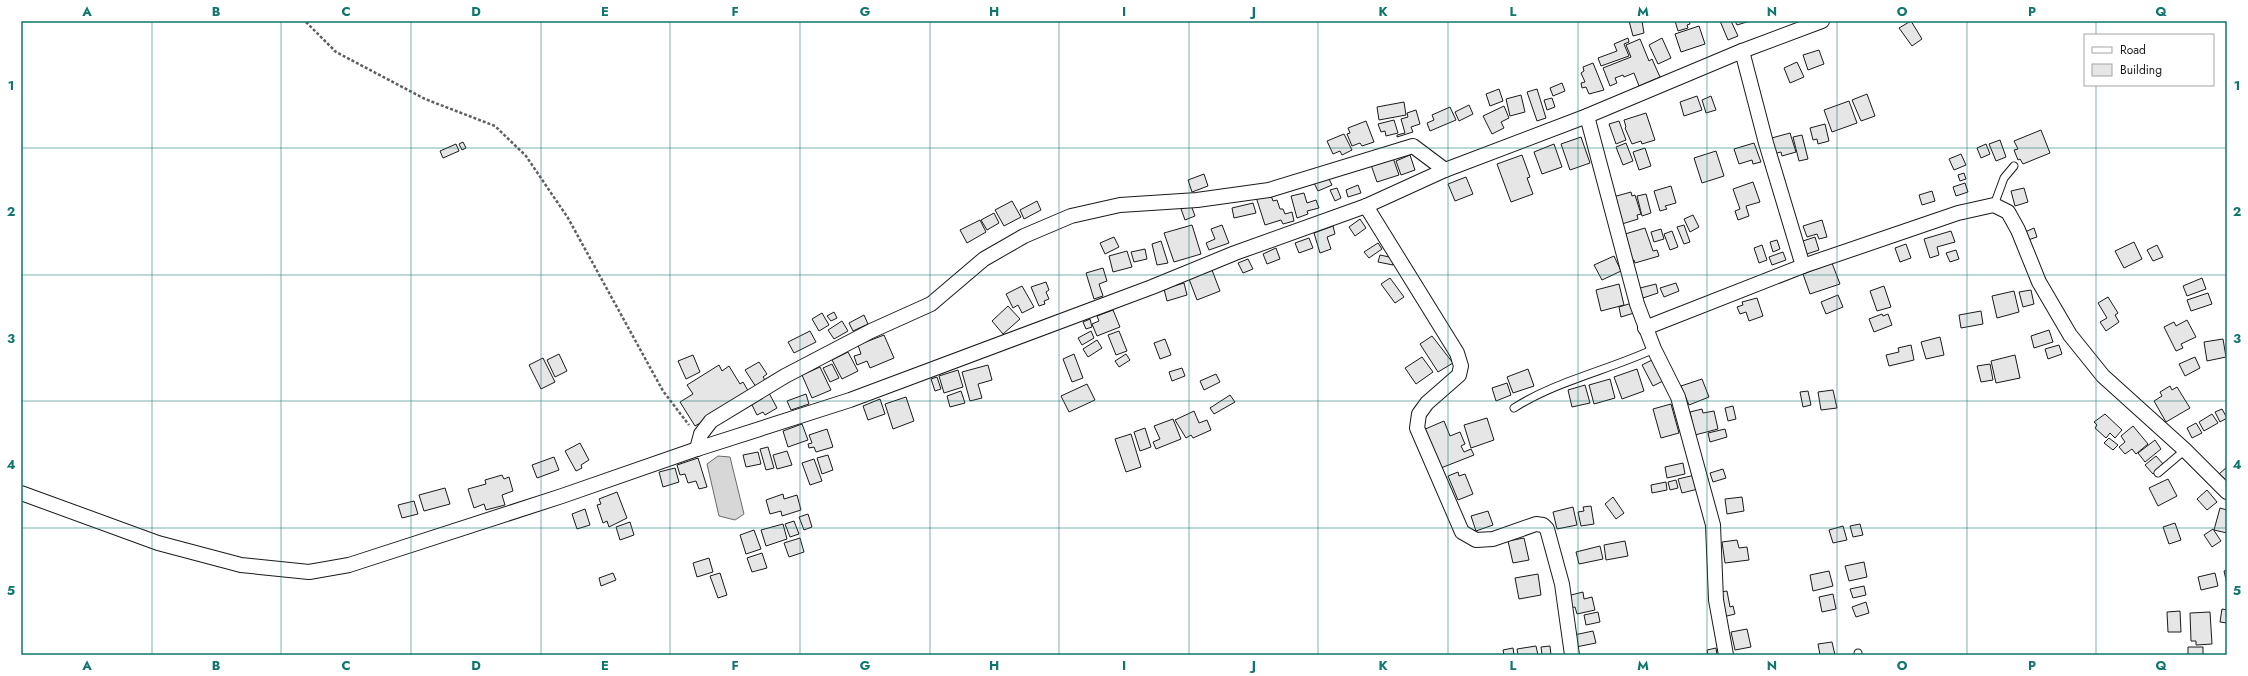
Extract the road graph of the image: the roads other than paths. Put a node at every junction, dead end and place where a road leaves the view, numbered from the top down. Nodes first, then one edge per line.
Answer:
1 (1822, 21) edge
2 (1742, 51) junction
3 (1587, 116) junction
4 (2014, 166) dead end
5 (1445, 170) junction
6 (1994, 205) junction
7 (1366, 206) junction
8 (1803, 266) junction
9 (1645, 328) junction
10 (1654, 349) junction
11 (1514, 408) dead end
12 (697, 449) junction
13 (2185, 450) junction
14 (2158, 473) dead end
15 (2227, 492) edge
16 (21, 493) edge
17 (1572, 655) edge
18 (1726, 655) edge

1 - 2 street
2 - 3 street
2 - 8 street
3 - 5 street
3 - 9 street
4 - 6 lane
5 - 7 street
5 - 12 street
6 - 8 street
6 - 13 street
7 - 12 street
7 - 17 street
8 - 9 street
9 - 10 street
10 - 11 lane
10 - 18 street
12 - 16 street
13 - 14 lane
13 - 15 street

